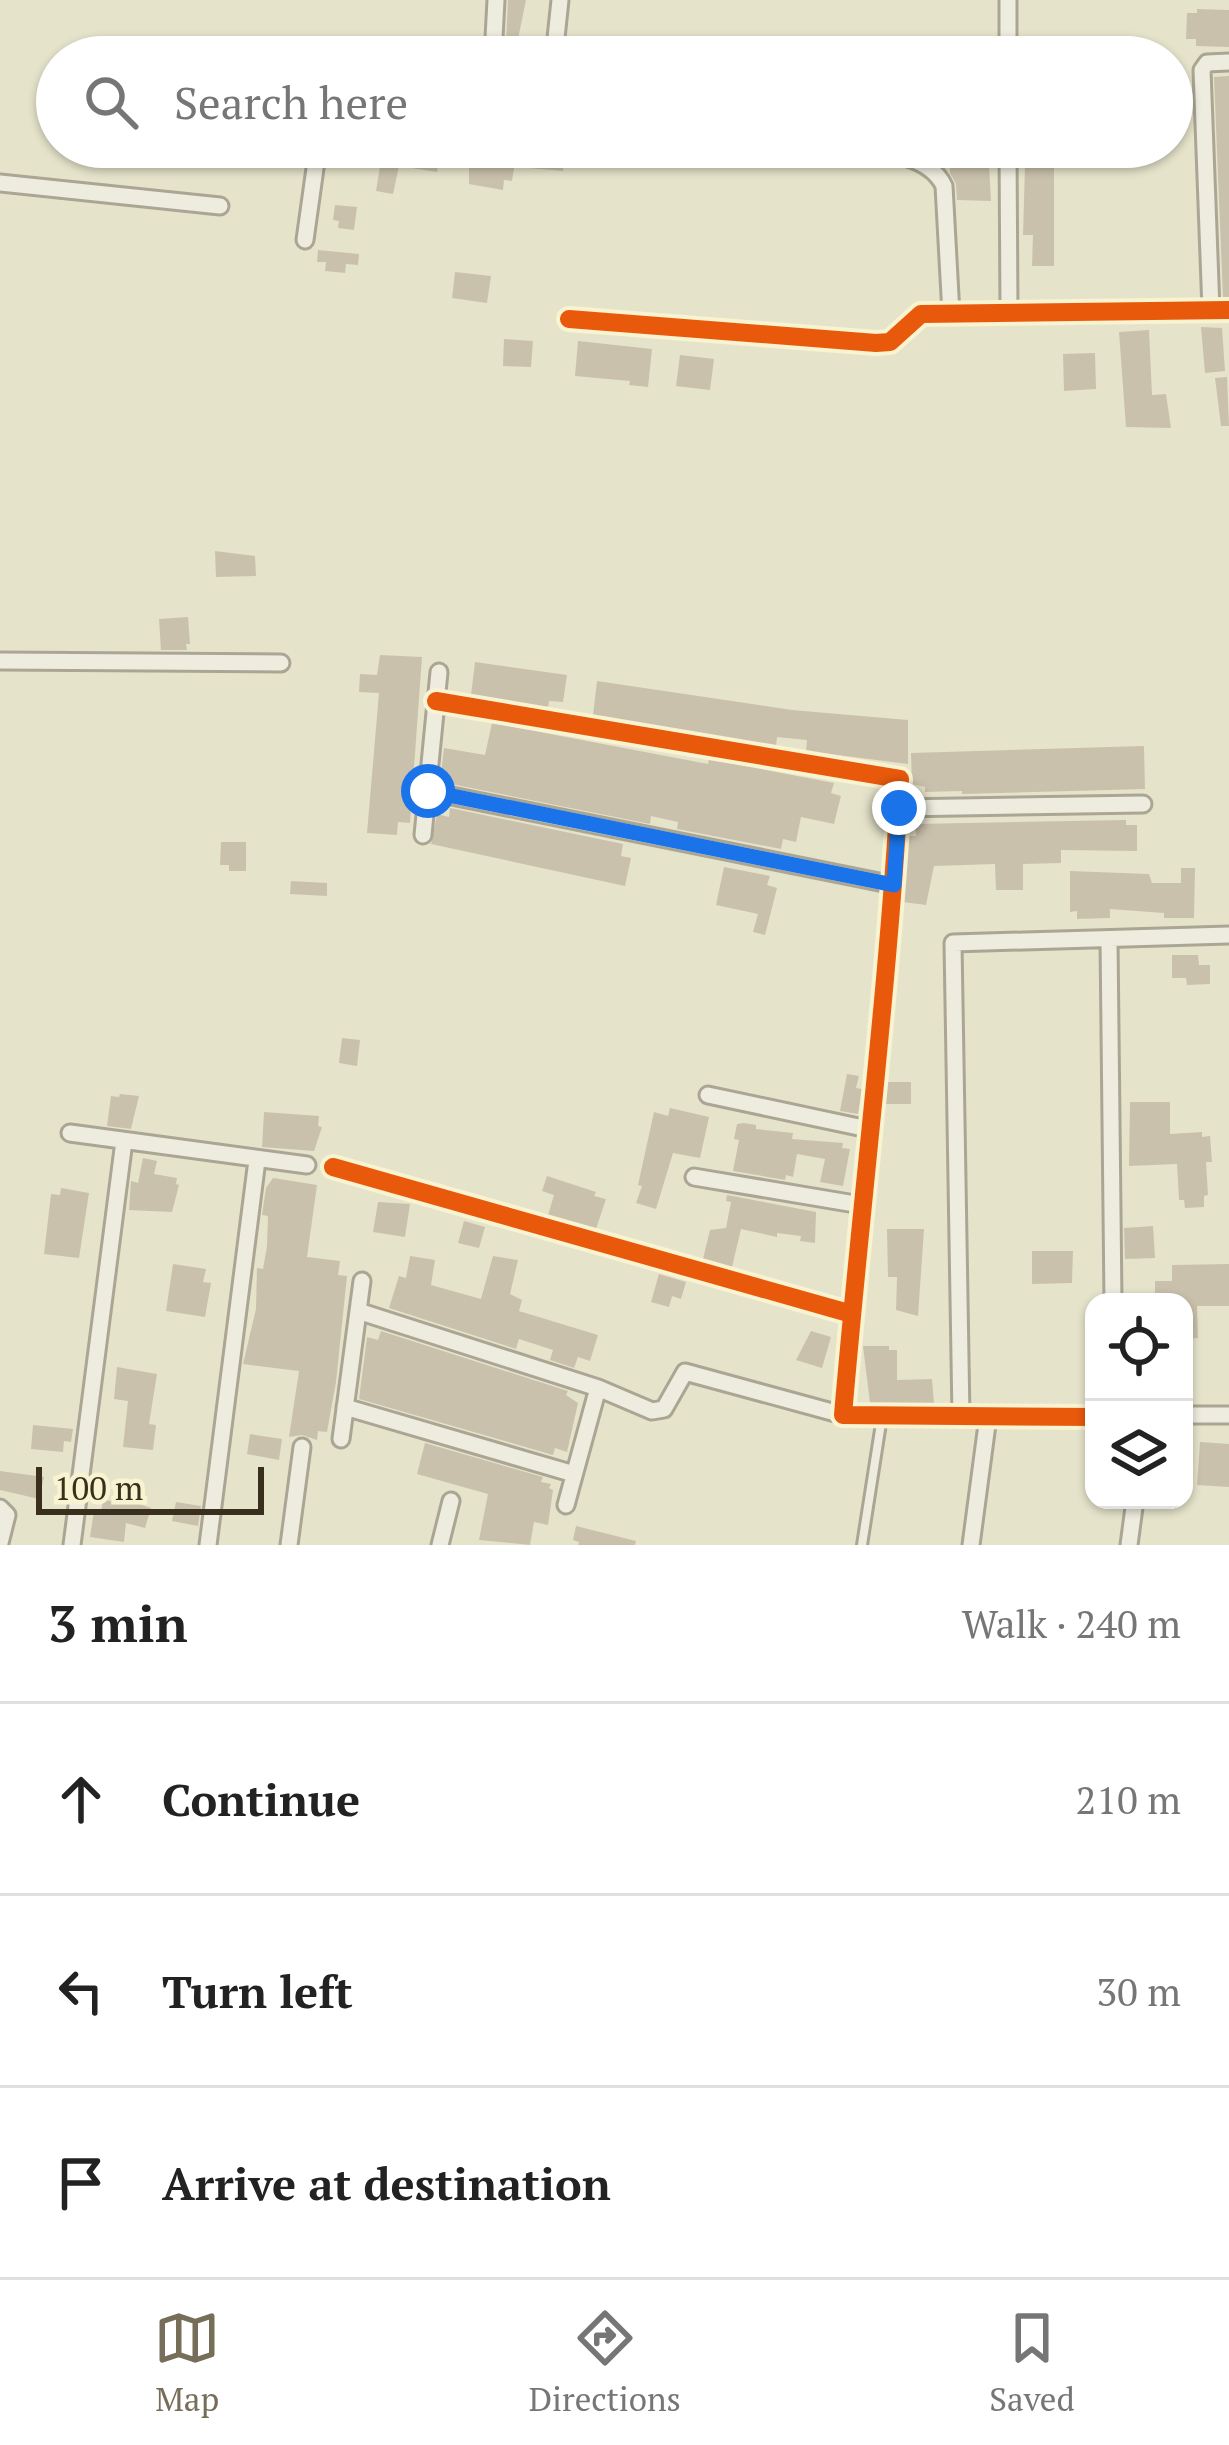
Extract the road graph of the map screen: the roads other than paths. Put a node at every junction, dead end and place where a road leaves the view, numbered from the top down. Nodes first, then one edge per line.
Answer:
1 (496, 0) edge
2 (560, 0) edge
3 (1008, 0) edge
4 (494, 36) edge
5 (556, 36) edge
6 (1008, 36) edge
7 (1229, 62) edge
8 (315, 168) edge
9 (933, 168) edge
10 (1008, 168) edge
11 (0, 183) edge
12 (220, 206) dead end
13 (305, 240) dead end
14 (1220, 310) edge
15 (950, 314) junction
16 (1009, 314) junction
17 (569, 319) dead end
18 (0, 661) edge
19 (281, 663) dead end
20 (439, 672) dead end
21 (436, 701) junction
22 (428, 791) junction
23 (1143, 804) dead end
24 (899, 808) junction
25 (423, 835) dead end
26 (894, 885) junction
27 (1229, 934) edge
28 (1109, 940) junction
29 (709, 1095) dead end
30 (868, 1129) junction
31 (70, 1133) dead end
32 (124, 1141) junction
33 (257, 1160) junction
34 (307, 1165) dead end
35 (333, 1168) dead end
36 (694, 1177) dead end
37 (861, 1205) junction
38 (362, 1281) dead end
39 (1113, 1293) edge
40 (358, 1310) junction
41 (851, 1314) junction
42 (598, 1388) junction
43 (345, 1406) junction
44 (843, 1415) junction
45 (1193, 1415) edge
46 (1229, 1415) edge
47 (883, 1416) junction
48 (988, 1417) junction
49 (1085, 1417) edge
50 (962, 1418) junction
51 (341, 1438) dead end
52 (302, 1447) dead end
53 (574, 1474) junction
54 (451, 1501) dead end
55 (566, 1504) dead end
56 (0, 1508) edge
57 (1134, 1509) edge
58 (0, 1543) edge
59 (72, 1545) edge
60 (208, 1545) edge
61 (289, 1545) edge
62 (440, 1545) edge
63 (862, 1545) edge
64 (971, 1545) edge
65 (1129, 1545) edge

1 - 4 street
2 - 5 street
3 - 6 street
7 - 14 street
8 - 13 street
9 - 15 street
10 - 16 street
11 - 12 street
14 - 16 street
15 - 16 street
15 - 17 street
18 - 19 street
20 - 21 street
21 - 22 street
21 - 24 street
22 - 25 street
22 - 26 street
23 - 24 street
24 - 26 street
26 - 30 street
27 - 28 street
28 - 39 street
28 - 50 street
29 - 30 street
30 - 37 street
31 - 32 street
32 - 33 street
32 - 59 street
33 - 34 street
33 - 60 street
35 - 41 street
36 - 37 street
37 - 41 street
38 - 40 street
40 - 42 street
40 - 43 street
41 - 44 street
42 - 44 street
42 - 53 street
43 - 51 street
43 - 53 street
44 - 47 street
45 - 46 street
47 - 50 street
47 - 63 lane
48 - 49 street
48 - 50 street
48 - 64 street
52 - 61 street
53 - 55 street
54 - 62 street
56 - 58 street
57 - 65 street

